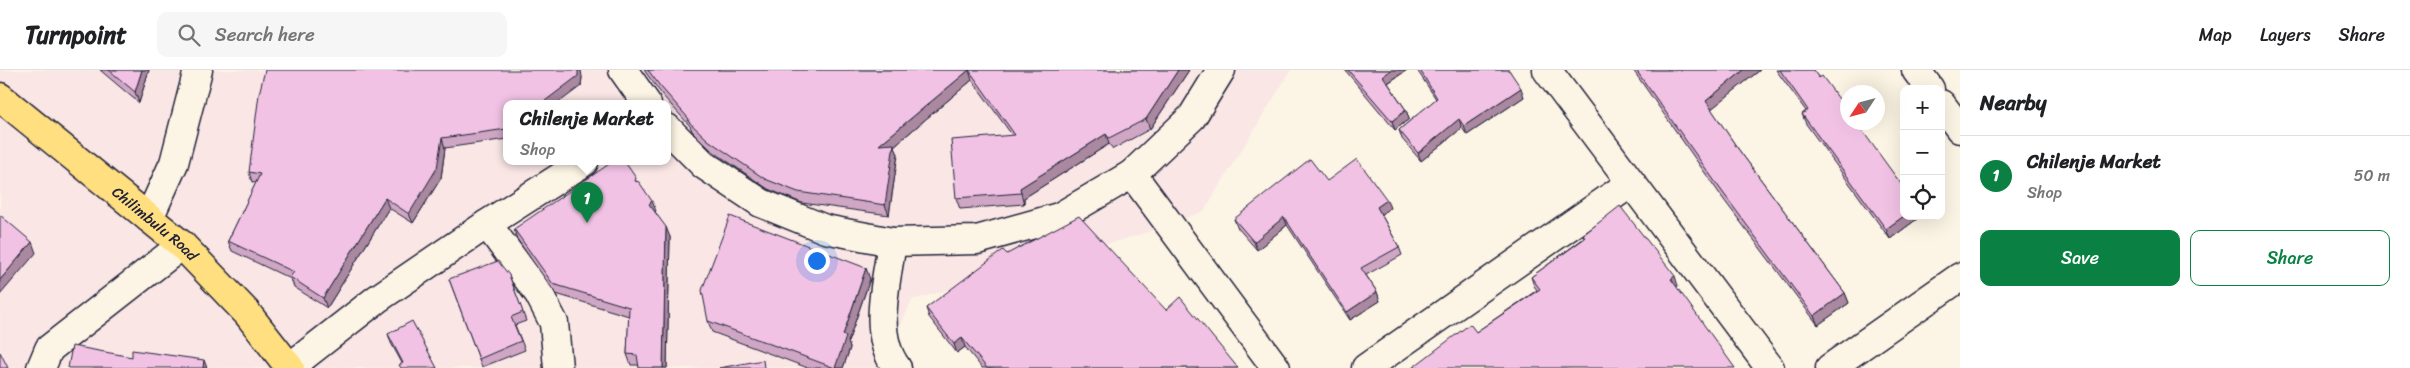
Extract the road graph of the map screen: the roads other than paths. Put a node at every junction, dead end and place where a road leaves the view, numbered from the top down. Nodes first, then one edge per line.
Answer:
1 (198, 70) edge
2 (623, 70) edge
3 (1222, 70) edge
4 (1547, 70) edge
5 (1916, 70) edge
6 (1927, 85) edge
7 (0, 97) edge
8 (644, 100) edge
9 (1945, 109) edge
10 (1960, 129) edge
11 (671, 132) edge
12 (579, 165) edge
13 (1132, 174) junction
14 (1631, 183) junction
15 (149, 218) junction
16 (487, 224) junction
17 (892, 242) junction
18 (182, 245) junction
19 (1960, 277) edge
20 (41, 368) edge
21 (290, 368) edge
22 (558, 368) edge
23 (897, 368) edge
24 (1276, 368) edge
25 (1366, 368) edge
26 (1770, 368) edge
27 (1830, 368) edge

1 - 15 street
2 - 8 street
3 - 13 street
4 - 14 street
5 - 6 street
7 - 15 main road, Chilimbulu Road
9 - 10 street
11 - 17 street
12 - 16 street
13 - 17 street
13 - 24 street
14 - 25 street
14 - 26 street
15 - 18 main road, Chilimbulu Road
16 - 21 street
16 - 22 street
17 - 23 street
18 - 20 street
18 - 21 main road, Chilimbulu Road
19 - 27 street

